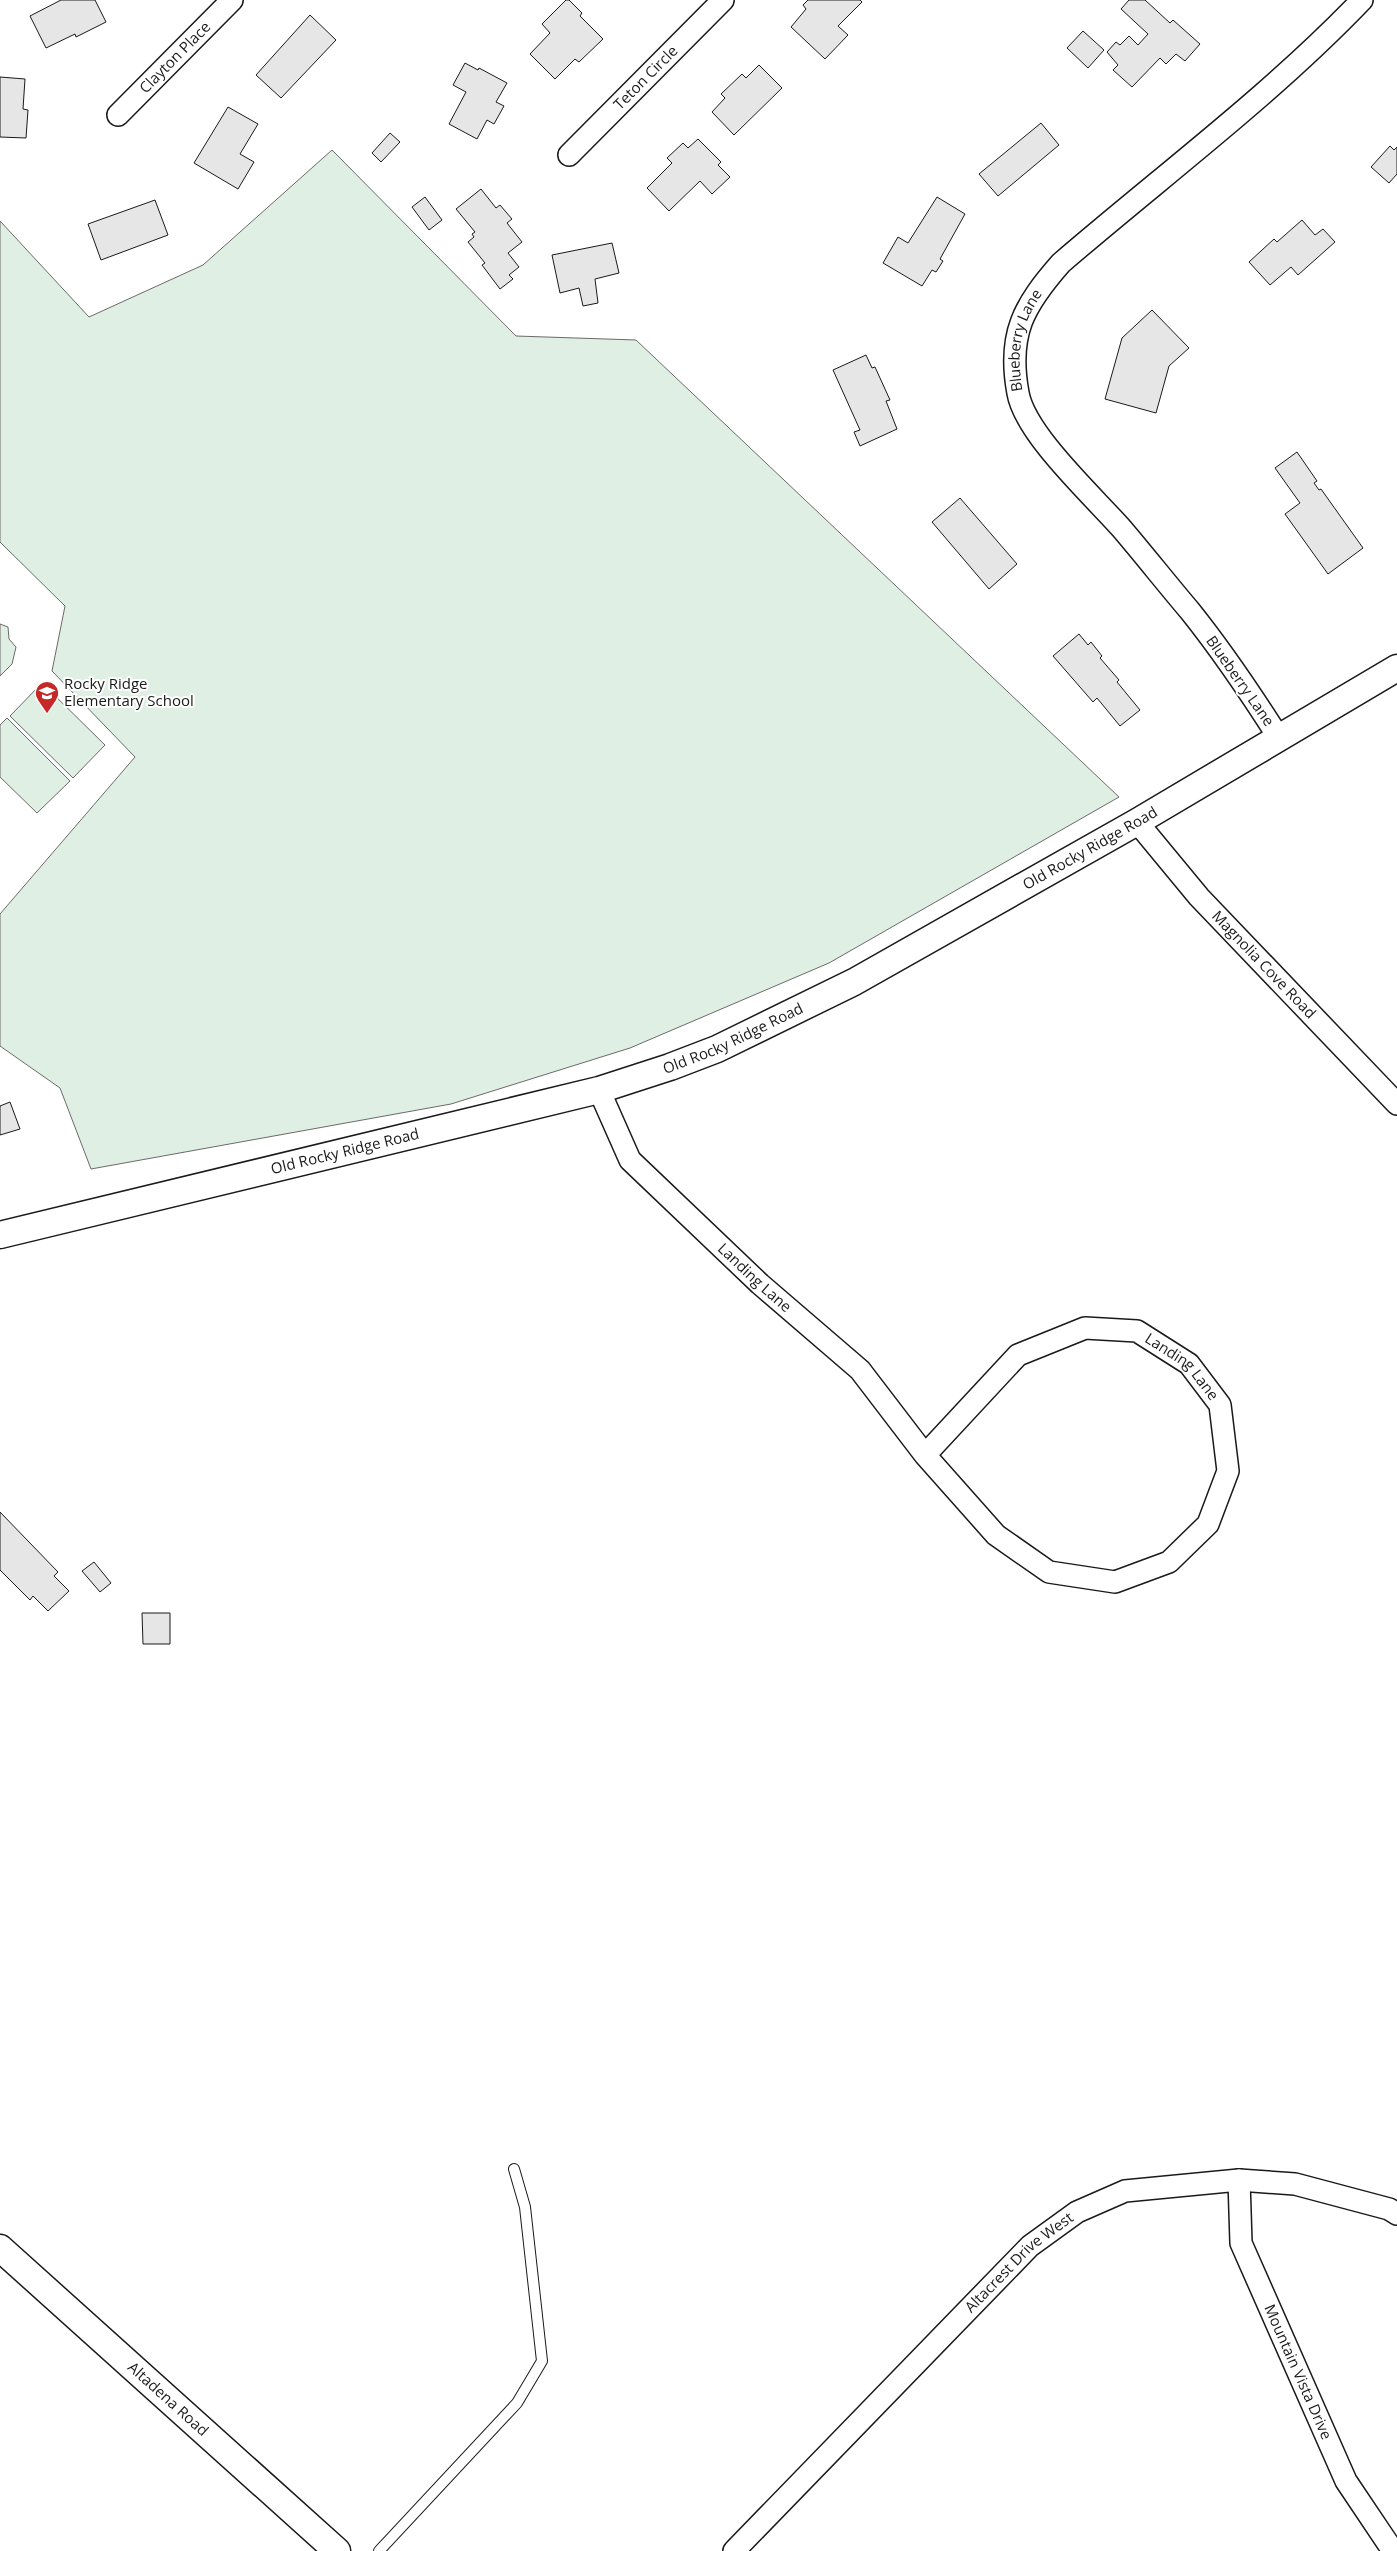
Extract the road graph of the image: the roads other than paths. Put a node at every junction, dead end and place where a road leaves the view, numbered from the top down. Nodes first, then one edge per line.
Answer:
1 (232, 0) edge
2 (723, 0) edge
3 (1362, 0) edge
4 (118, 115) dead end
5 (569, 155) dead end
6 (1397, 668) edge
7 (1279, 738) junction
8 (1137, 822) junction
9 (599, 1090) junction
10 (1397, 1104) edge
11 (0, 1235) edge
12 (925, 1455) junction
13 (514, 2169) dead end
14 (1239, 2180) junction
15 (1397, 2214) edge
16 (0, 2248) edge
17 (337, 2551) edge
18 (379, 2551) edge
19 (734, 2551) edge
20 (1393, 2551) edge

1 - 4 street, Clayton Place
2 - 5 street, Teton Circle
3 - 7 street, Blueberry Lane
6 - 7 street, Old Rocky Ridge Road
7 - 8 street, Old Rocky Ridge Road
8 - 9 street, Old Rocky Ridge Road
8 - 10 street, Magnolia Cove Road
9 - 11 street, Old Rocky Ridge Road
9 - 12 street, Landing Lane
12 - 12 street, Landing Lane
13 - 18 lane
14 - 15 street, Altacrest Drive West
14 - 19 street, Altacrest Drive West
14 - 20 street, Mountain Vista Drive
16 - 17 street, Altadena Road

